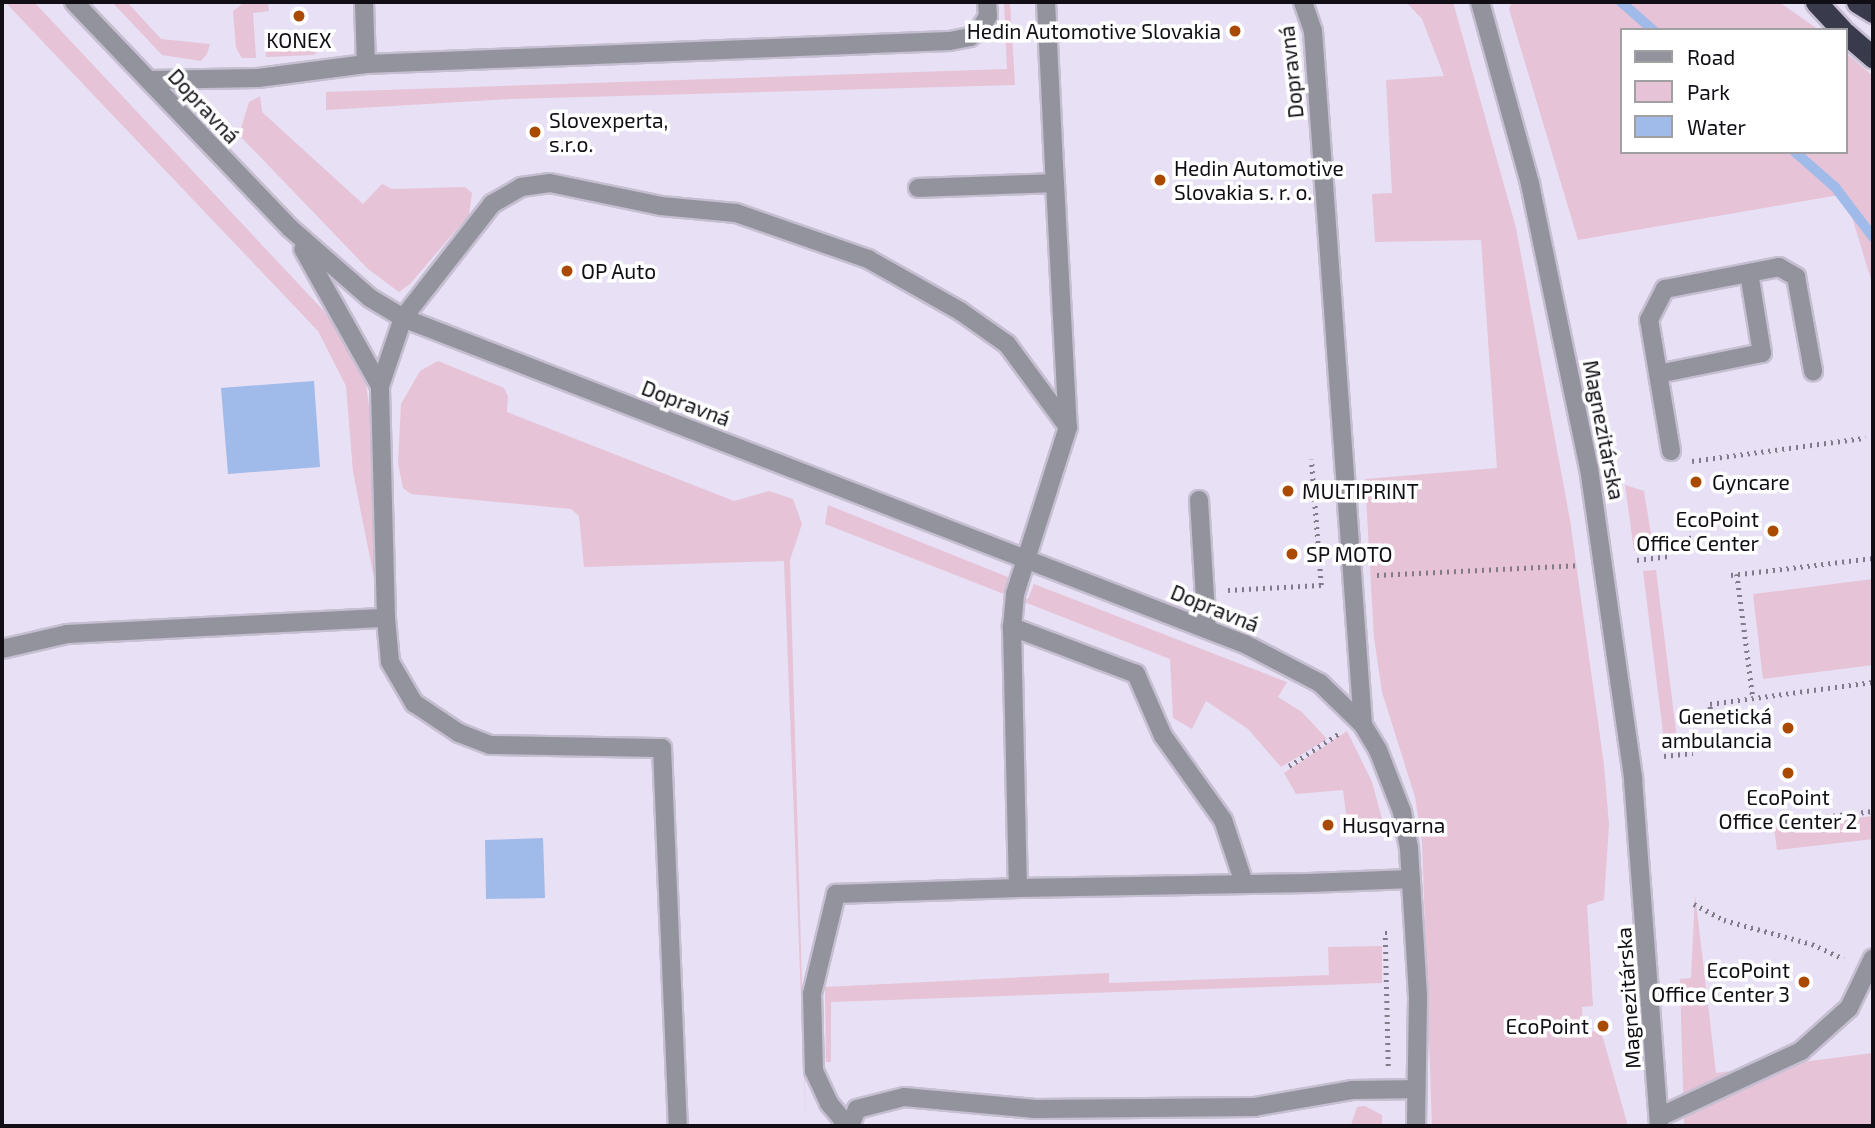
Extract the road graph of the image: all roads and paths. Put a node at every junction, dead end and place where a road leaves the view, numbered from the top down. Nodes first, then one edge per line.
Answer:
1 (74, 2) edge
2 (364, 2) edge
3 (987, 2) edge
4 (1046, 2) edge
5 (1303, 2) edge
6 (1480, 2) edge
7 (1816, 2) edge
8 (1857, 2) edge
9 (1873, 12) edge
10 (1841, 28) edge
11 (1847, 34) edge
12 (1873, 58) edge
13 (366, 64) junction
14 (149, 80) junction
15 (1055, 183) junction
16 (918, 188) dead end
17 (290, 228) junction
18 (1749, 273) junction
19 (403, 318) junction
20 (1813, 371) dead end
21 (1658, 374) junction
22 (380, 386) junction
23 (1068, 427) junction
24 (1865, 438) dead end
25 (1675, 457) joint
26 (1311, 459) dead end
27 (1199, 500) dead end
28 (1700, 536) dead end
29 (1689, 538) dead end
30 (1669, 556) dead end
31 (1873, 558) edge
32 (1028, 559) junction
33 (1637, 560) dead end
34 (1604, 564) junction
35 (1351, 576) junction
36 (1205, 592) junction
37 (386, 618) junction
38 (1012, 627) junction
39 (1207, 629) junction
40 (2, 649) edge
41 (1873, 682) edge
42 (1753, 698) junction
43 (1710, 709) dead end
44 (1361, 723) junction
45 (1693, 753) dead end
46 (1664, 756) dead end
47 (1289, 766) dead end
48 (1873, 811) edge
49 (1764, 824) dead end
50 (1411, 879) junction
51 (1244, 883) junction
52 (1018, 888) junction
53 (1694, 904) dead end
54 (1414, 931) junction
55 (1870, 965) edge
56 (1389, 1089) junction
57 (1416, 1089) junction
58 (1659, 1122) edge
59 (678, 1126) edge
60 (849, 1126) edge
61 (1416, 1126) edge

1 - 14 street, Dopravná
2 - 13 street
3 - 13 street
4 - 15 street
5 - 35 street, Dopravná
6 - 34 street, Magnezitárska
7 - 10 highway
8 - 9 highway
11 - 12 highway
13 - 14 street
14 - 17 street, Dopravná
15 - 16 street
15 - 23 street
17 - 19 street, Dopravná
17 - 22 street
18 - 20 street
18 - 21 street
18 - 21 street
19 - 22 street
19 - 23 street
19 - 32 street, Dopravná
21 - 25 street
22 - 37 street
23 - 32 street
24 - 25 path
26 - 36 path
27 - 36 street
28 - 29 path
30 - 33 path
31 - 42 path
32 - 38 street
32 - 39 street, Dopravná
34 - 35 path
34 - 58 street, Magnezitárska
35 - 44 street, Dopravná
36 - 39 street
37 - 40 street
37 - 59 street
38 - 51 street
38 - 52 street
39 - 44 street, Dopravná
41 - 42 path
42 - 43 path
44 - 47 path
44 - 50 street, Dopravná
45 - 46 path
48 - 49 path
50 - 51 street
50 - 54 street, Dopravná
51 - 52 street
52 - 60 street
53 - 55 path
54 - 56 path
54 - 57 street, Dopravná
55 - 58 street
56 - 57 street
56 - 60 street
57 - 61 street, Dopravná

